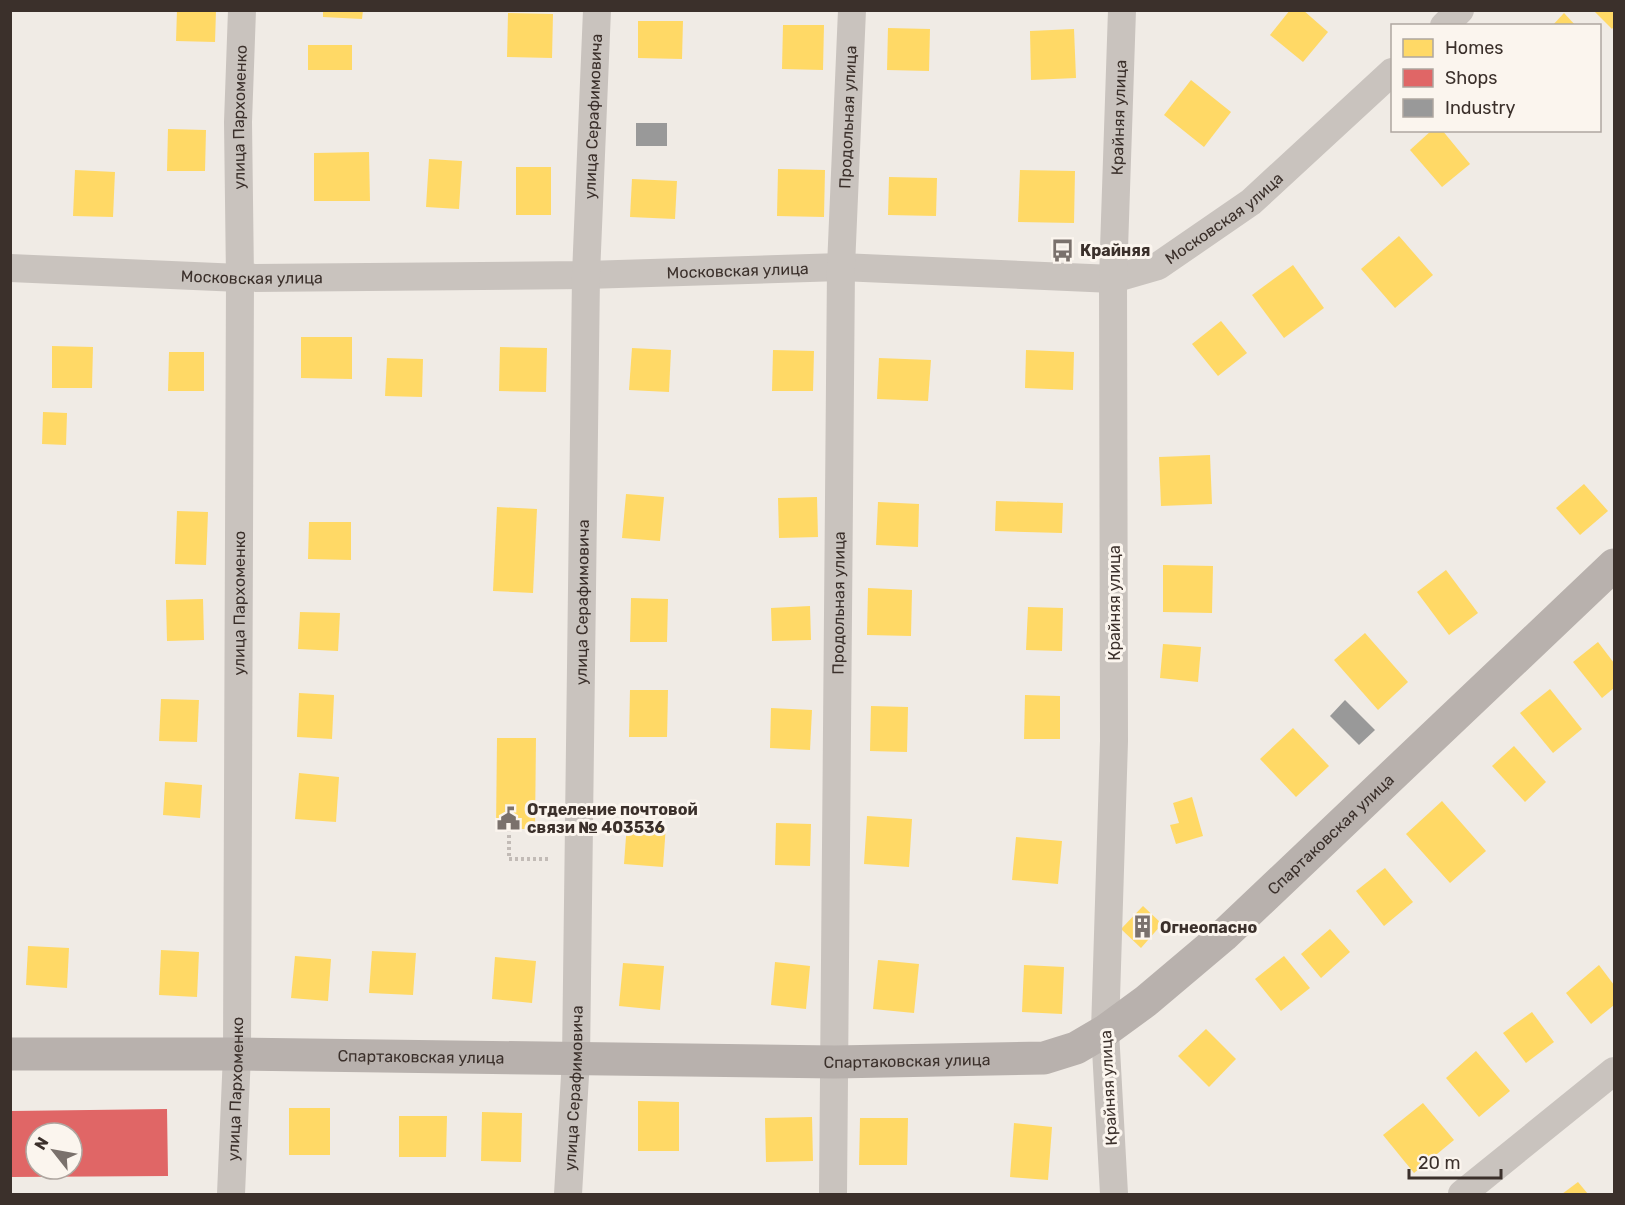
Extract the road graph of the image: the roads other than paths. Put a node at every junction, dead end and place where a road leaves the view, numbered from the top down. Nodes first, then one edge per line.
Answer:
1 (242, 10) edge
2 (597, 10) edge
3 (852, 10) edge
4 (1122, 10) edge
5 (1460, 10) edge
6 (1446, 24) edge
7 (1391, 73) edge
8 (841, 267) junction
9 (10, 268) edge
10 (586, 275) junction
11 (240, 278) junction
12 (1113, 279) junction
13 (1614, 565) edge
14 (1105, 1031) junction
15 (10, 1054) edge
16 (237, 1054) junction
17 (576, 1059) junction
18 (835, 1062) junction
19 (1614, 1071) edge
20 (231, 1194) edge
21 (568, 1194) edge
22 (833, 1194) edge
23 (1114, 1194) edge
24 (1462, 1194) edge

1 - 11 street, улица Пархоменко
2 - 10 street, улица Серафимовича
3 - 8 street, Продольная улица
4 - 12 street, Крайняя улица
5 - 6 street
7 - 12 street, Московская улица
8 - 10 street, Московская улица
8 - 12 street, Московская улица
8 - 18 street, Продольная улица
9 - 11 street, Московская улица
10 - 11 street, Московская улица
10 - 17 street, улица Серафимовича
11 - 16 street, улица Пархоменко
12 - 14 street, Крайняя улица
13 - 14 main road, Спартаковская улица
14 - 18 main road, Спартаковская улица
14 - 23 street, Крайняя улица
15 - 16 main road, Спартаковская улица
16 - 17 main road, Спартаковская улица
16 - 20 street, улица Пархоменко
17 - 18 main road, Спартаковская улица
17 - 21 street, улица Серафимовича
18 - 22 street, Продольная улица
19 - 24 street

